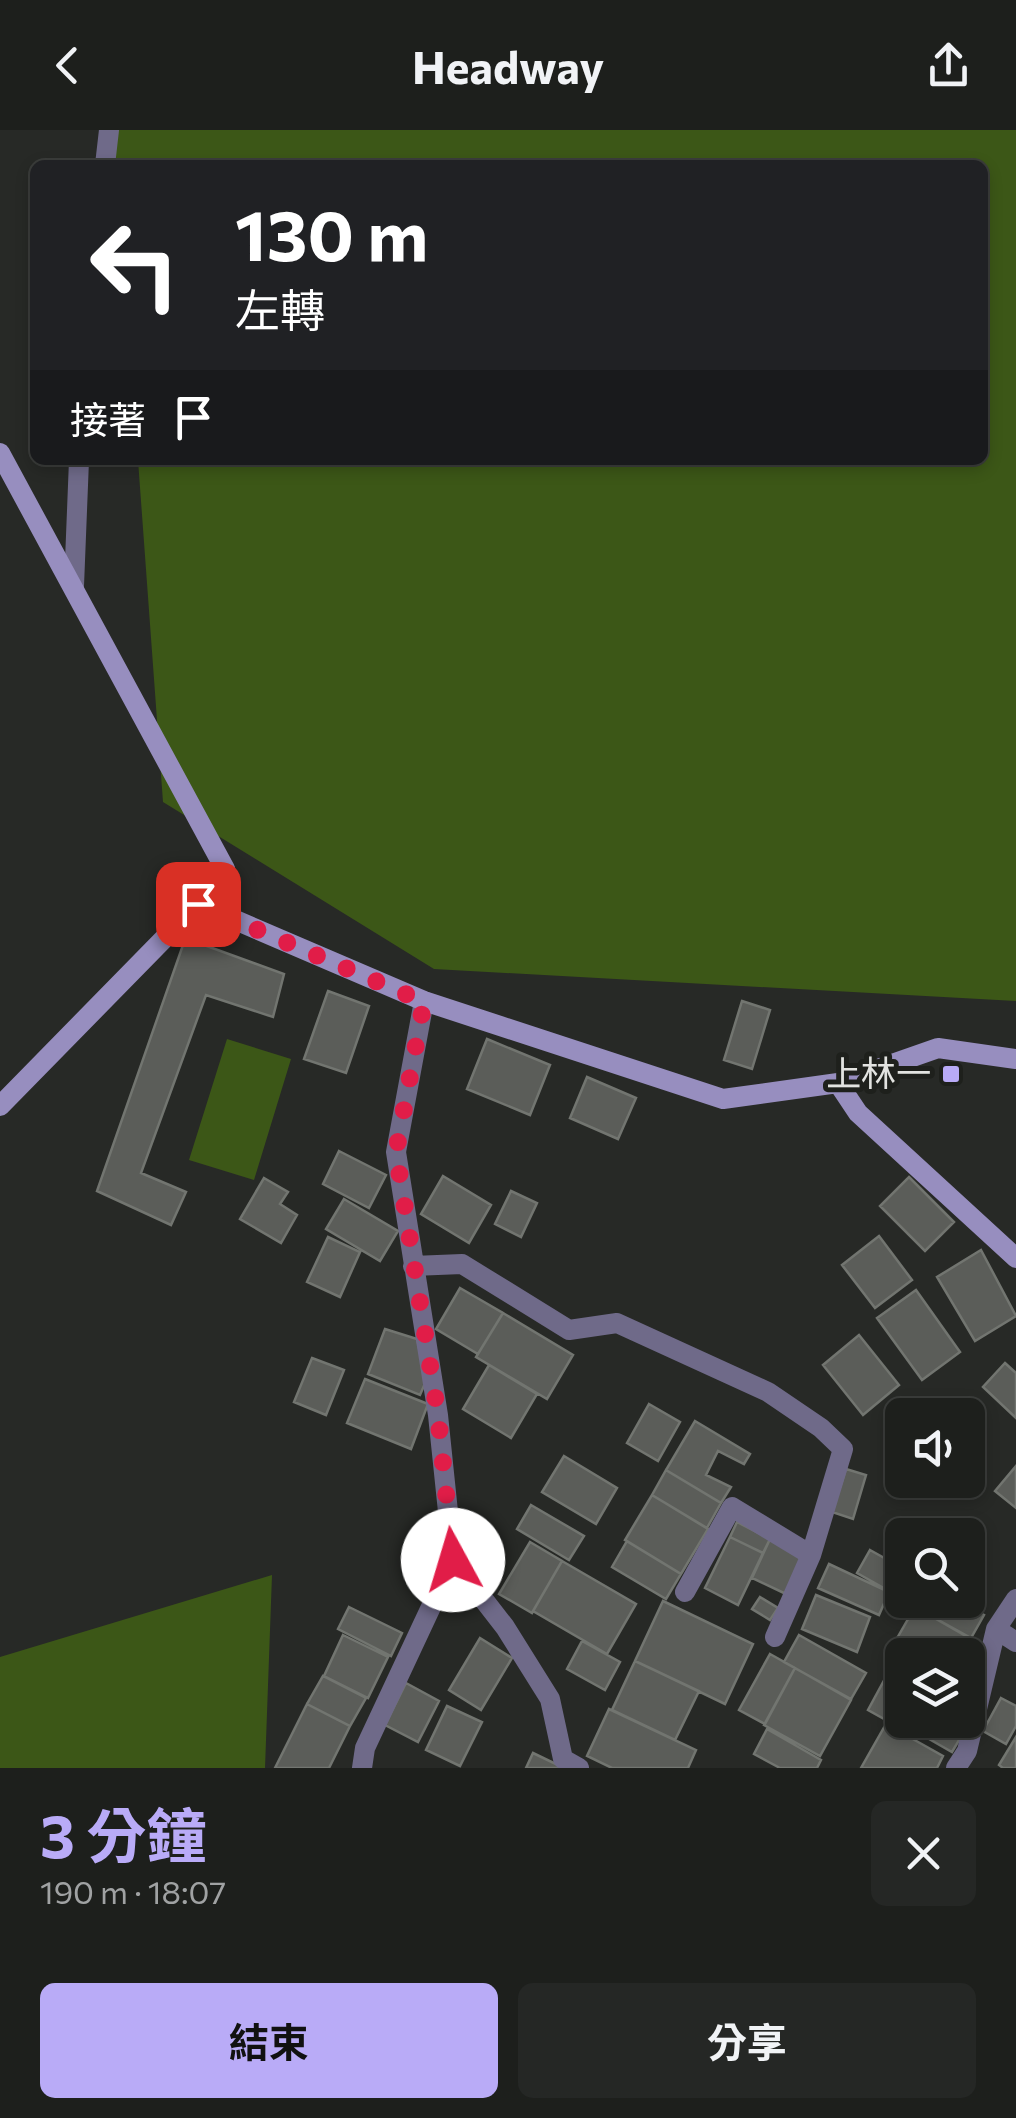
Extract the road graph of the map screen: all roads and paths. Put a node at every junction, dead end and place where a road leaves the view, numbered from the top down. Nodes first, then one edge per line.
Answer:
1 (109, 130) edge
2 (106, 160) edge
3 (0, 452) edge
4 (80, 465) edge
5 (74, 586) junction
6 (198, 904) junction
7 (424, 1002) junction
8 (1016, 1059) edge
9 (838, 1083) junction
10 (0, 1106) edge
11 (1016, 1258) edge
12 (413, 1266) junction
13 (812, 1555) junction
14 (453, 1560) junction
15 (685, 1592) dead end
16 (1016, 1600) edge
17 (996, 1629) junction
18 (775, 1638) dead end
19 (1016, 1642) edge
20 (362, 1768) edge
21 (579, 1768) edge
22 (956, 1768) edge

1 - 2 street
3 - 5 street
4 - 5 street
5 - 6 street
6 - 7 street
6 - 10 street
7 - 9 street
7 - 12 street
8 - 9 street
9 - 11 street
12 - 13 street
12 - 14 street
13 - 15 street
13 - 18 street
14 - 20 street
14 - 21 street
16 - 17 street
17 - 19 street
17 - 22 street

